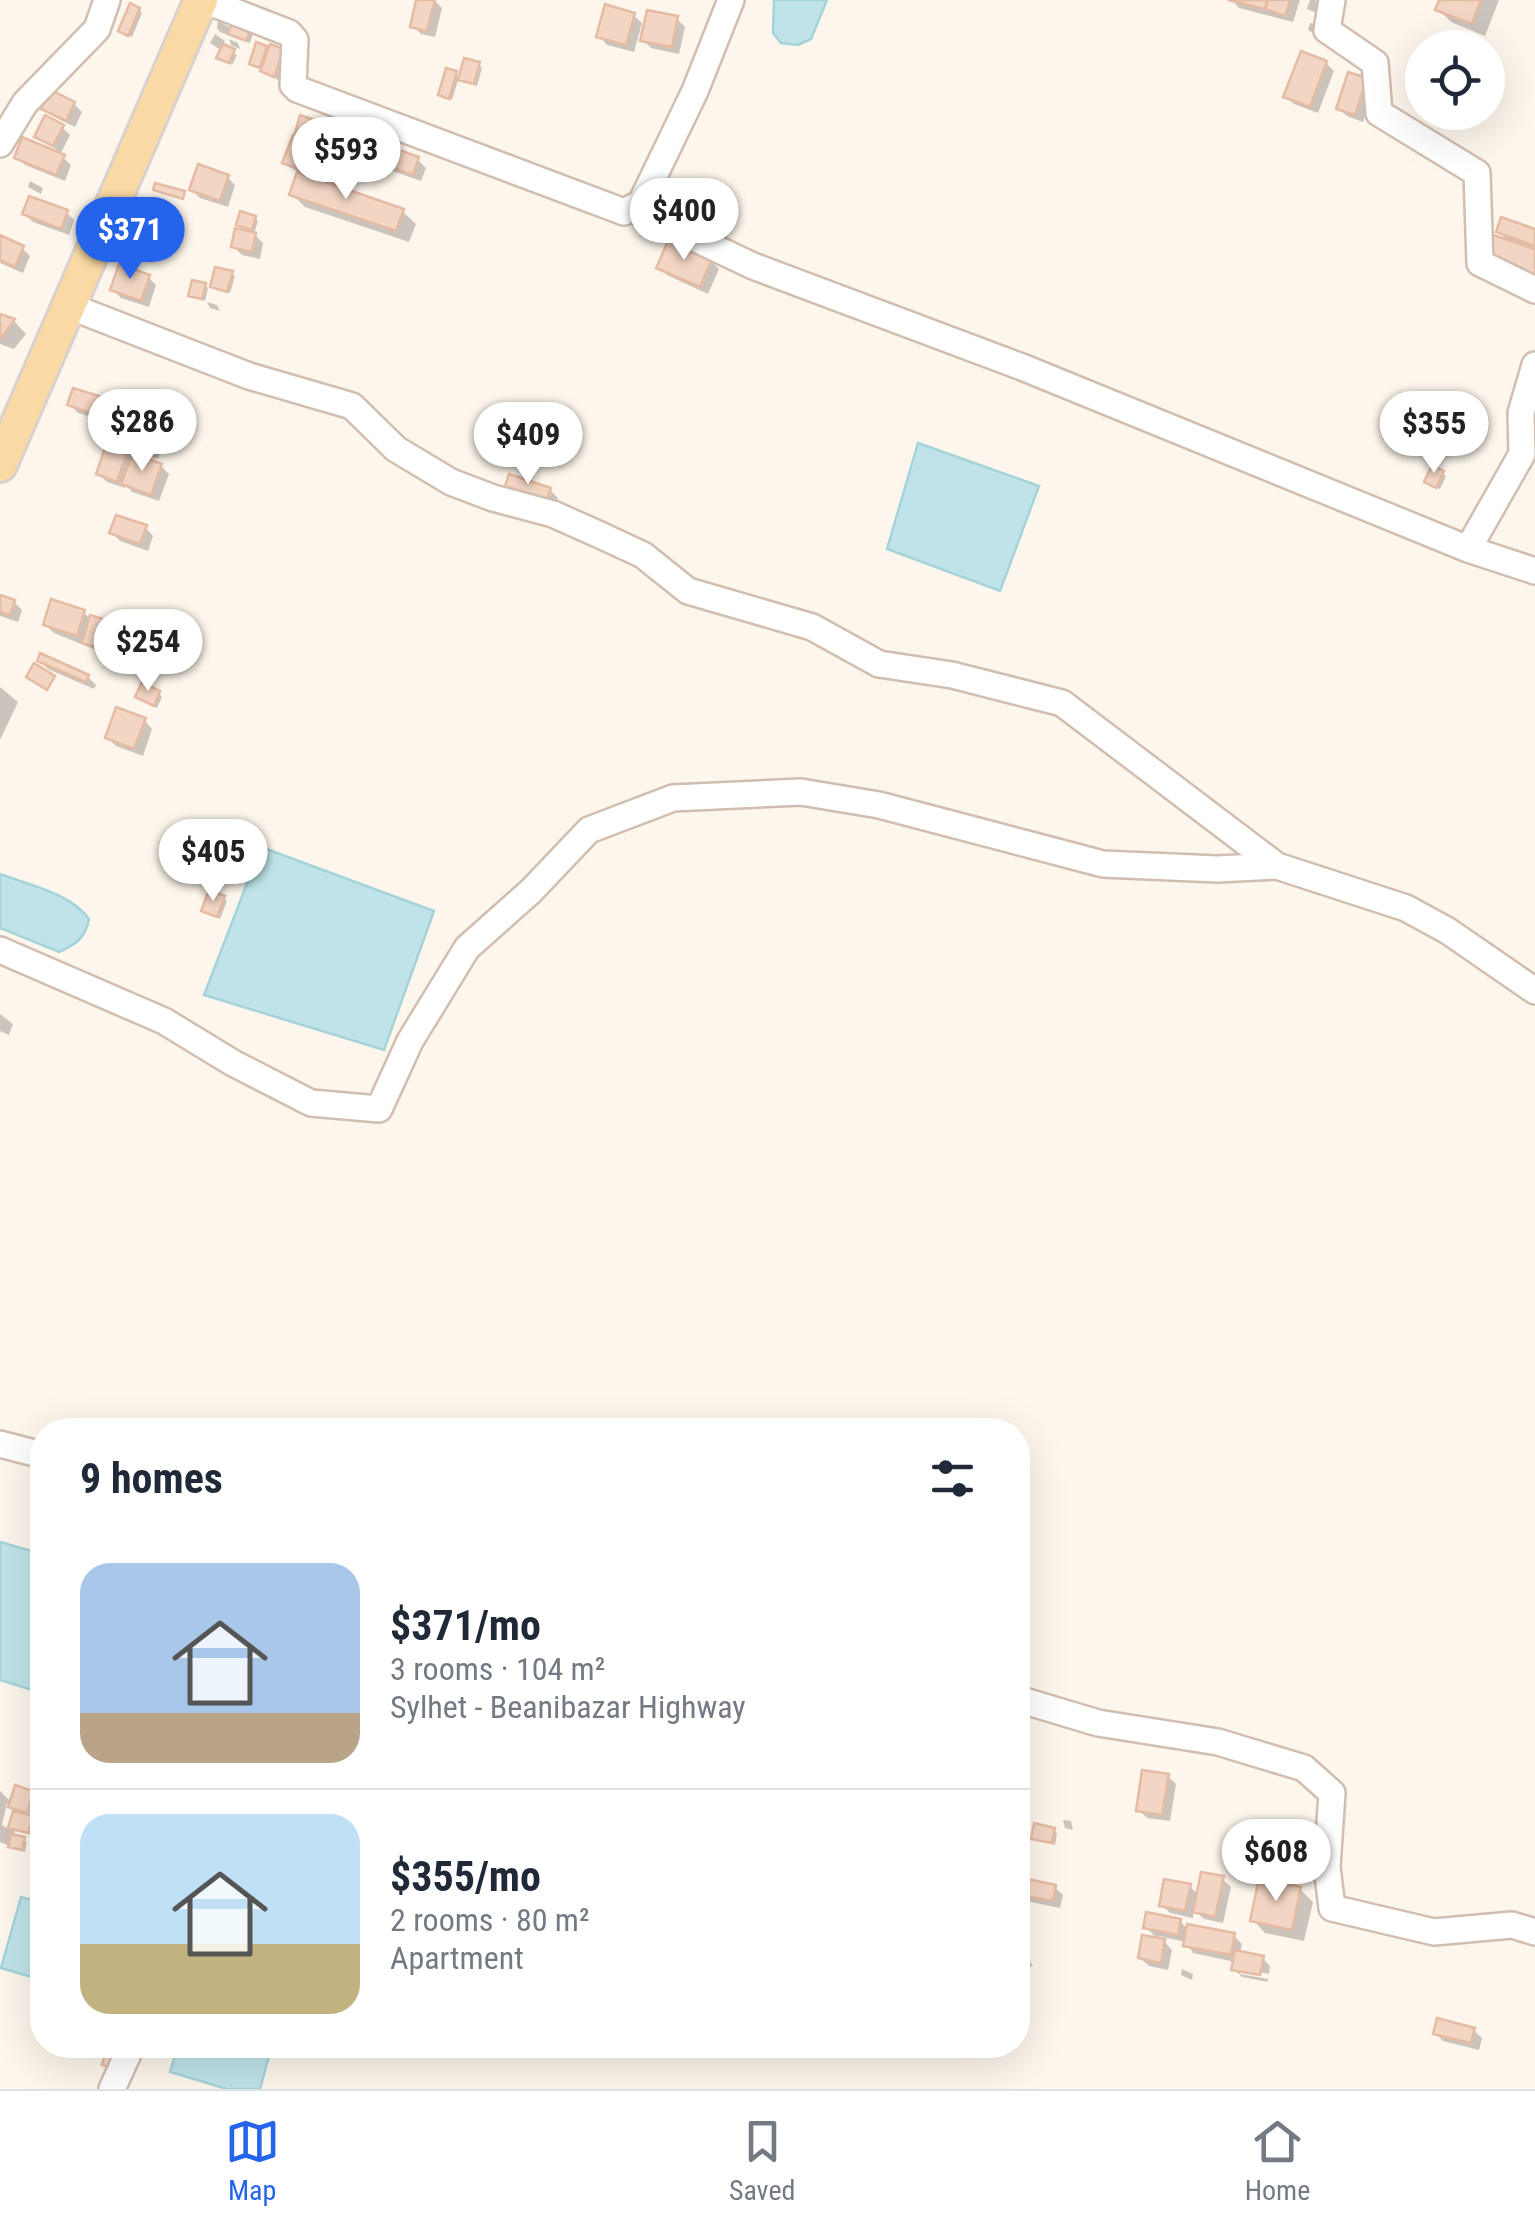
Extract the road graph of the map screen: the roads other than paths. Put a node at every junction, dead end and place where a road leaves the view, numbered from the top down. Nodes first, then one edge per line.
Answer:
1 (107, 0) edge
2 (186, 0) edge
3 (203, 0) edge
4 (732, 0) edge
5 (1332, 0) edge
6 (0, 144) edge
7 (633, 209) junction
8 (1535, 290) edge
9 (69, 306) junction
10 (1535, 365) edge
11 (0, 420) edge
12 (0, 465) edge
13 (1468, 549) junction
14 (1535, 571) edge
15 (1277, 866) junction
16 (0, 950) edge
17 (1535, 991) edge
18 (0, 1444) edge
19 (30, 1453) edge
20 (1030, 1703) edge
21 (1535, 1932) edge
22 (126, 2058) edge
23 (112, 2089) edge

1 - 6 street
2 - 11 main road
3 - 7 street
3 - 9 main road
4 - 7 street
5 - 8 street
7 - 13 street
9 - 12 main road
9 - 15 street
10 - 13 street
13 - 14 street
15 - 16 street
15 - 17 street
18 - 19 street
20 - 21 street
22 - 23 street

